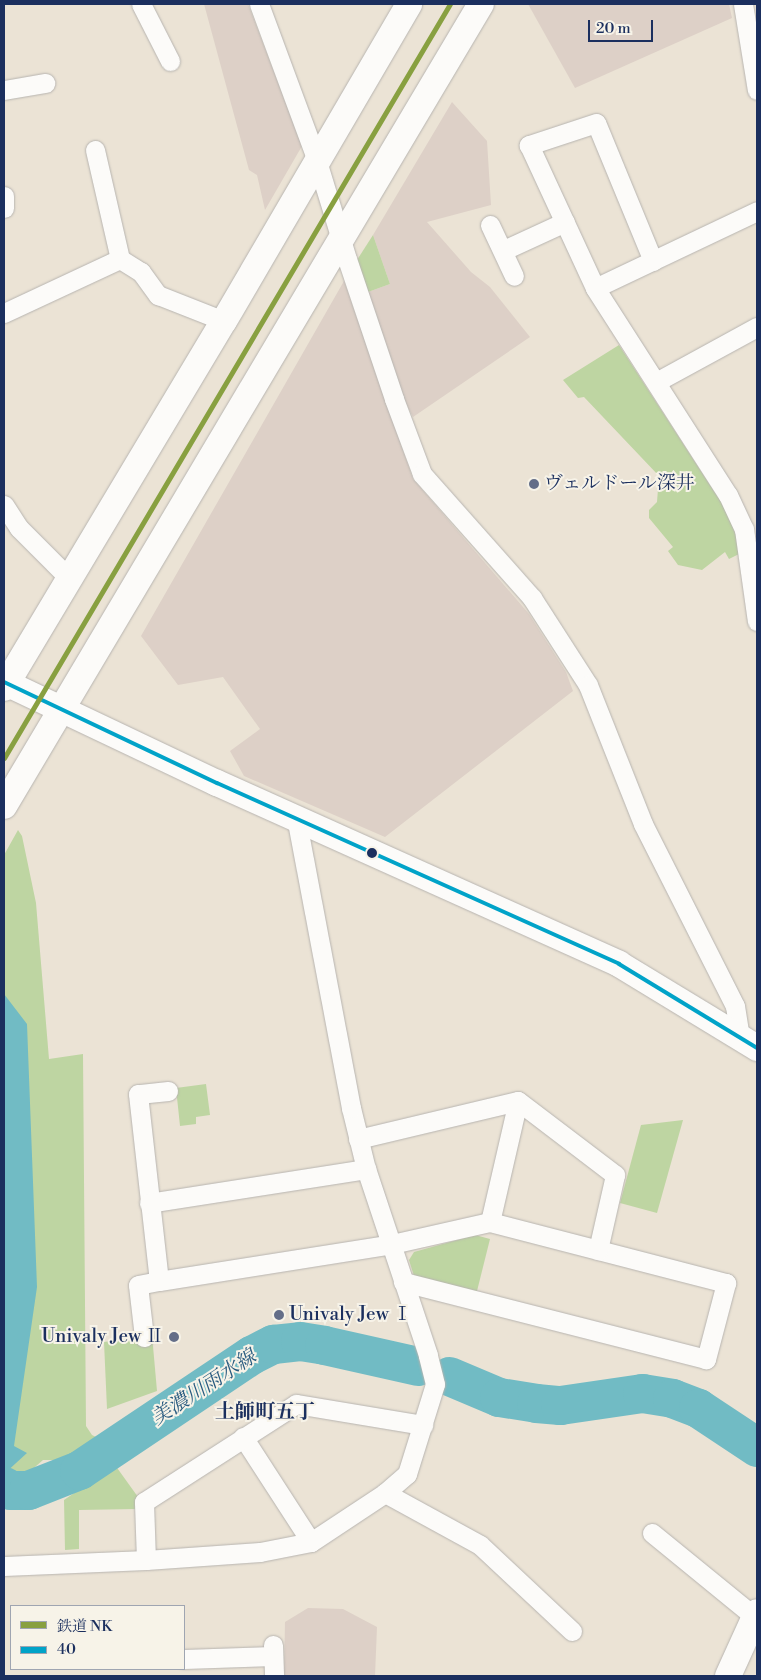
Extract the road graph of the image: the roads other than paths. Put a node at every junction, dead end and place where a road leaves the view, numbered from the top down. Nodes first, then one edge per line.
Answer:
1 (140, 4) edge
2 (259, 4) edge
3 (409, 4) edge
4 (481, 4) edge
5 (743, 4) edge
6 (170, 61) dead end
7 (45, 84) dead end
8 (4, 90) edge
9 (757, 90) edge
10 (95, 150) dead end
11 (317, 161) junction
12 (4, 196) edge
13 (4, 208) edge
14 (757, 211) edge
15 (565, 222) junction
16 (490, 225) dead end
17 (341, 240) junction
18 (504, 250) junction
19 (120, 259) junction
20 (653, 261) junction
21 (514, 276) dead end
22 (595, 288) junction
23 (4, 313) edge
24 (224, 321) junction
25 (757, 327) edge
26 (656, 382) junction
27 (4, 505) edge
28 (751, 528) edge
29 (70, 579) junction
30 (757, 621) edge
31 (5, 684) edge
32 (62, 707) junction
33 (4, 806) edge
34 (296, 817) junction
35 (748, 1043) edge
36 (168, 1091) dead end
37 (518, 1101) junction
38 (358, 1139) junction
39 (366, 1169) junction
40 (149, 1203) junction
41 (490, 1222) junction
42 (392, 1244) junction
43 (598, 1250) junction
44 (159, 1281) junction
45 (404, 1282) junction
46 (144, 1337) dead end
47 (422, 1425) junction
48 (243, 1437) junction
49 (385, 1493) junction
50 (652, 1533) dead end
51 (311, 1542) junction
52 (146, 1560) junction
53 (4, 1566) edge
54 (756, 1615) edge
55 (572, 1631) dead end
56 (185, 1659) edge
57 (730, 1675) edge
58 (274, 1676) edge

1 - 6 street
2 - 11 street
3 - 11 street
4 - 17 street
5 - 9 street
7 - 8 street
10 - 19 street
11 - 17 street
11 - 24 street
12 - 13 street
14 - 20 street
15 - 18 street
15 - 20 street
15 - 22 street
16 - 18 street
17 - 32 street
17 - 35 street
18 - 21 street
19 - 23 street
19 - 24 street
20 - 22 street
22 - 26 street
24 - 29 street
25 - 26 street
26 - 28 street
27 - 29 street
28 - 30 street
29 - 31 street
31 - 32 street
32 - 33 street
32 - 34 street
34 - 35 street
34 - 38 street
36 - 40 street
37 - 38 street
37 - 41 street
37 - 43 street
38 - 39 street
39 - 40 street
39 - 42 street
40 - 44 street
41 - 42 street
41 - 43 street
42 - 44 street
42 - 45 street
43 - 45 street
44 - 46 street
45 - 47 street
47 - 48 street
47 - 49 street
48 - 51 street
48 - 52 street
49 - 51 street
49 - 55 street
50 - 54 street
51 - 52 street
52 - 53 street
54 - 57 street
56 - 58 street

